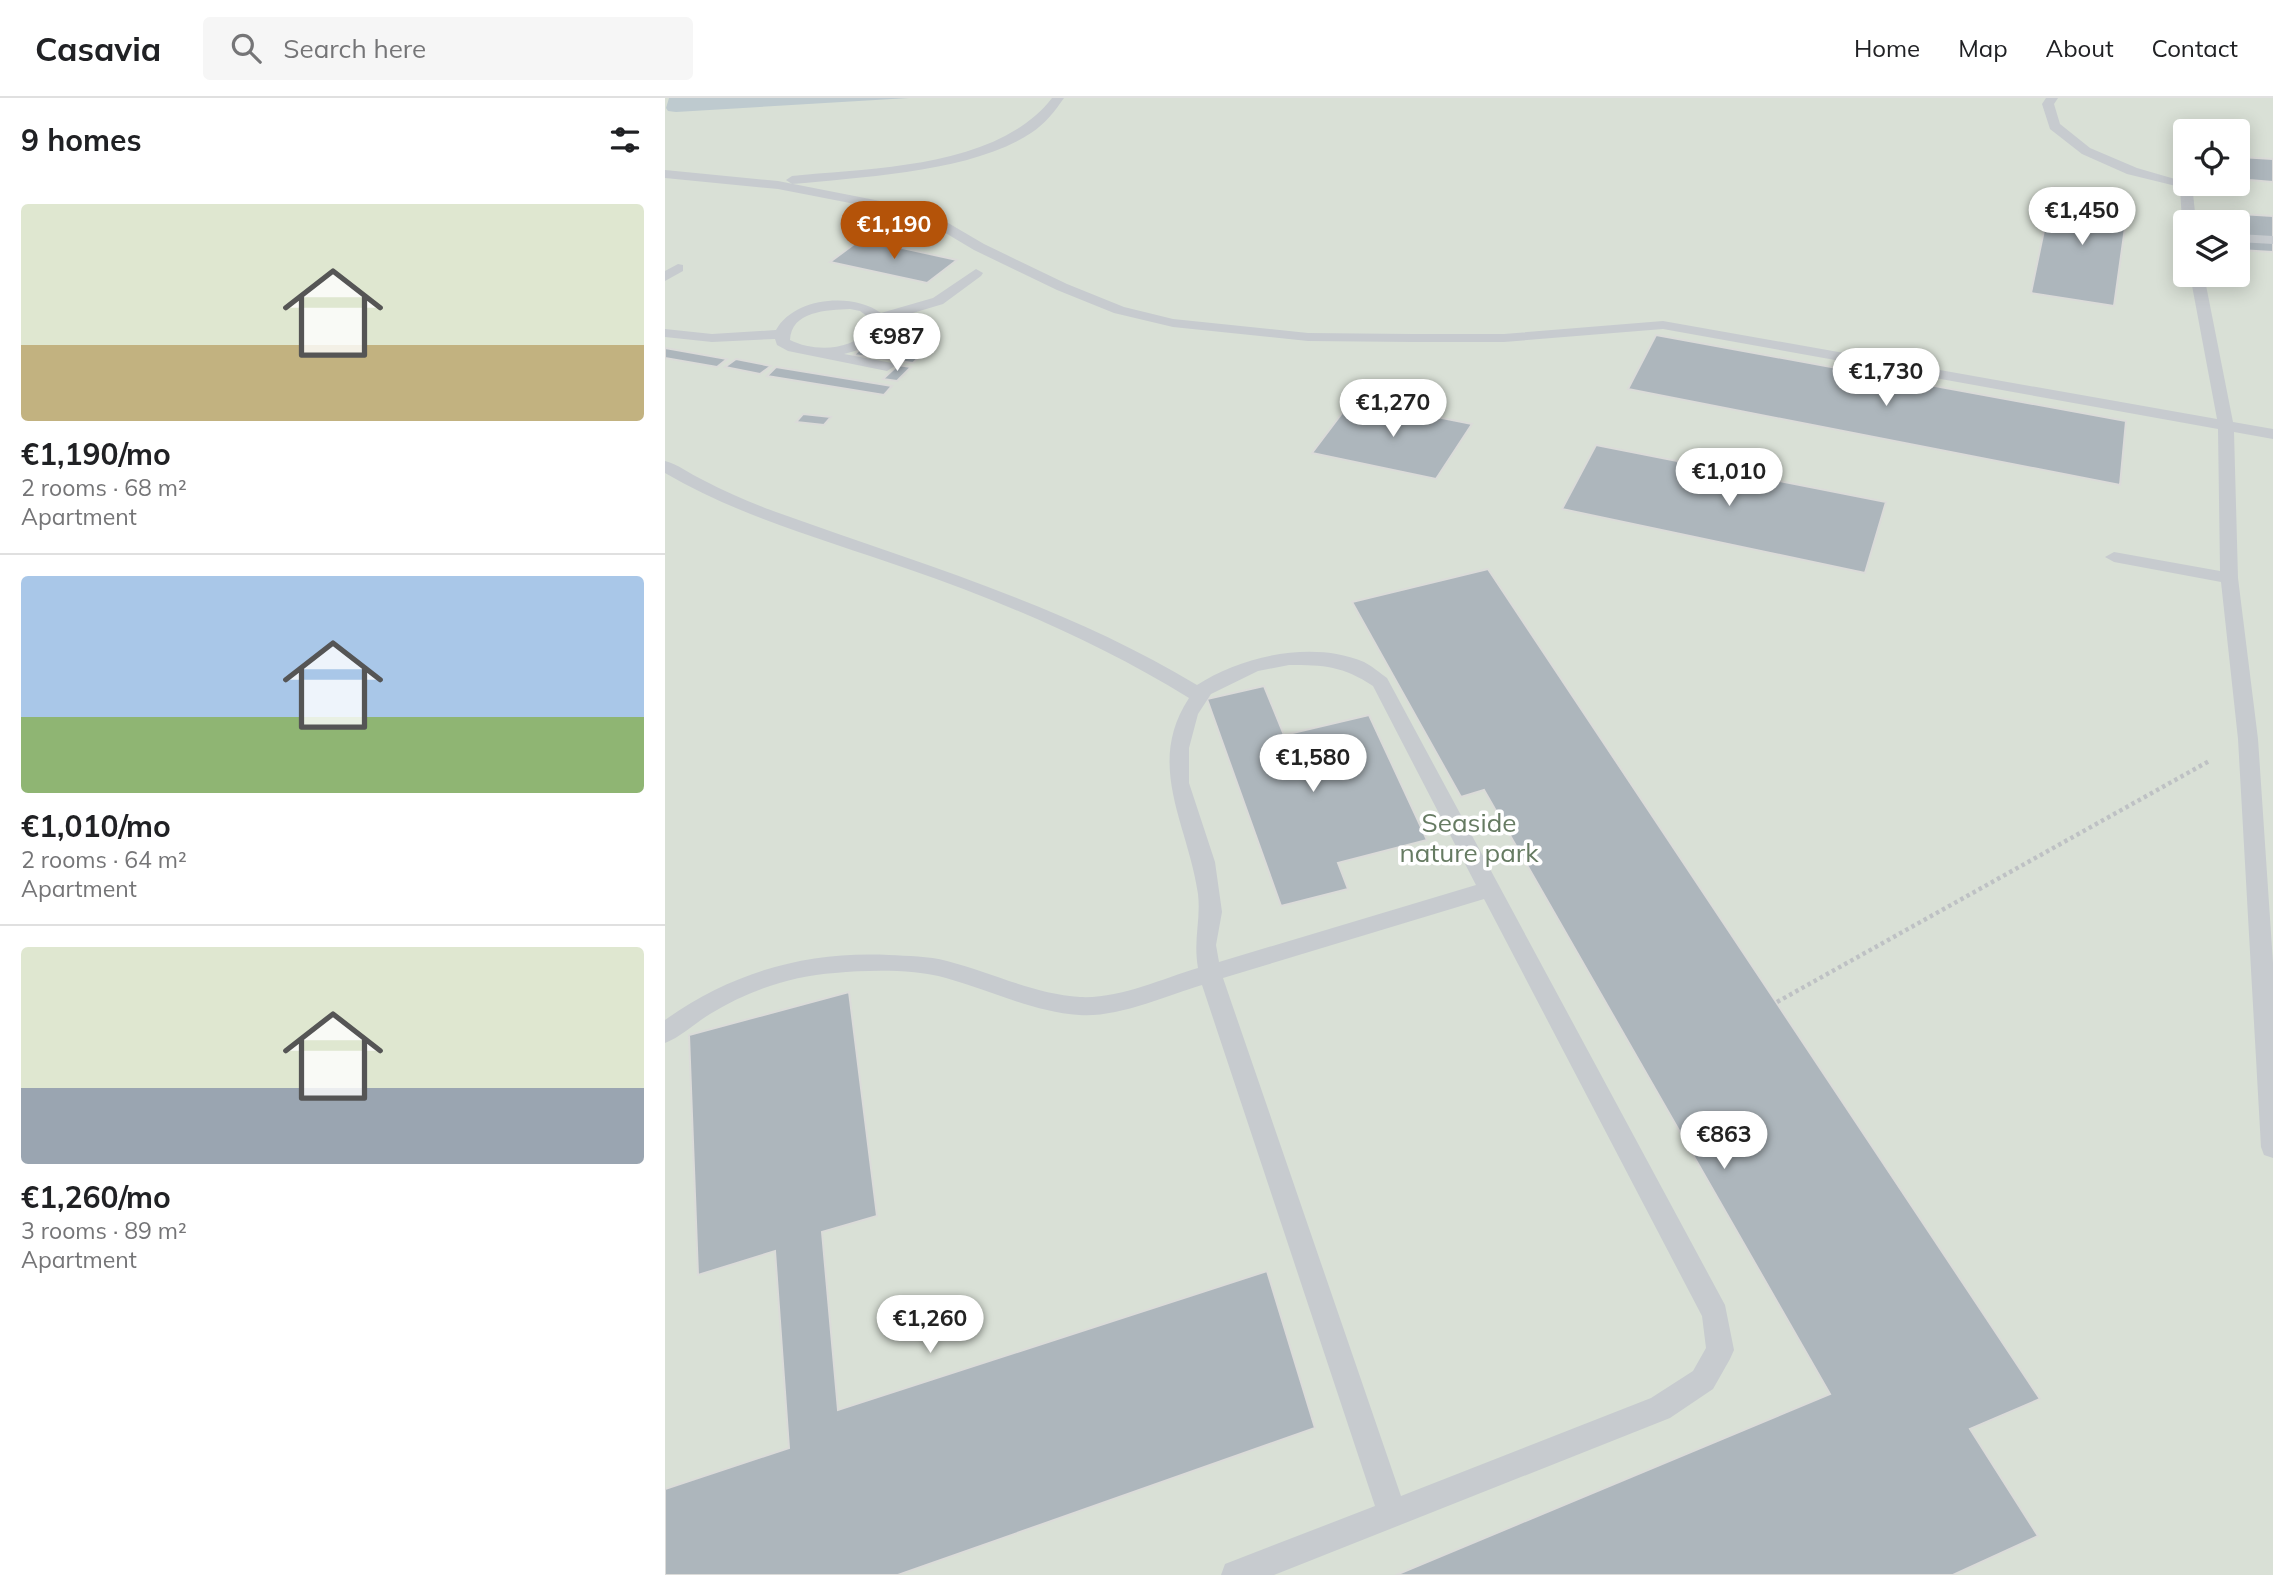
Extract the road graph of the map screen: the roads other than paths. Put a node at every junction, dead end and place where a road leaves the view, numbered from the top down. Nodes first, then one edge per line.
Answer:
1 (1058, 98) edge
2 (2052, 98) edge
3 (665, 174) edge
4 (748, 181) junction
5 (2173, 181) edge
6 (2250, 239) edge
7 (2273, 240) edge
8 (678, 268) dead end
9 (976, 273) dead end
10 (665, 277) edge
11 (2199, 287) edge
12 (879, 318) junction
13 (665, 333) edge
14 (781, 334) junction
15 (802, 352) junction
16 (887, 366) dead end
17 (2226, 426) junction
18 (2273, 434) edge
19 (665, 466) edge
20 (2114, 557) dead end
21 (2229, 578) junction
22 (1200, 696) junction
23 (1490, 889) junction
24 (1210, 974) junction
25 (665, 1033) edge
26 (2273, 1147) edge
27 (1392, 1513) junction
28 (1236, 1575) edge

1 - 4 lane
2 - 5 lane
3 - 4 lane
4 - 17 lane
6 - 7 lane
8 - 10 lane
9 - 12 lane
11 - 17 lane
12 - 14 lane
12 - 15 lane
13 - 14 lane
14 - 15 lane
15 - 16 lane
17 - 18 lane
17 - 21 lane
19 - 22 lane
20 - 21 lane
21 - 26 lane
22 - 23 lane
22 - 24 lane
23 - 24 lane
23 - 27 lane
24 - 25 lane
24 - 27 lane
27 - 28 lane

